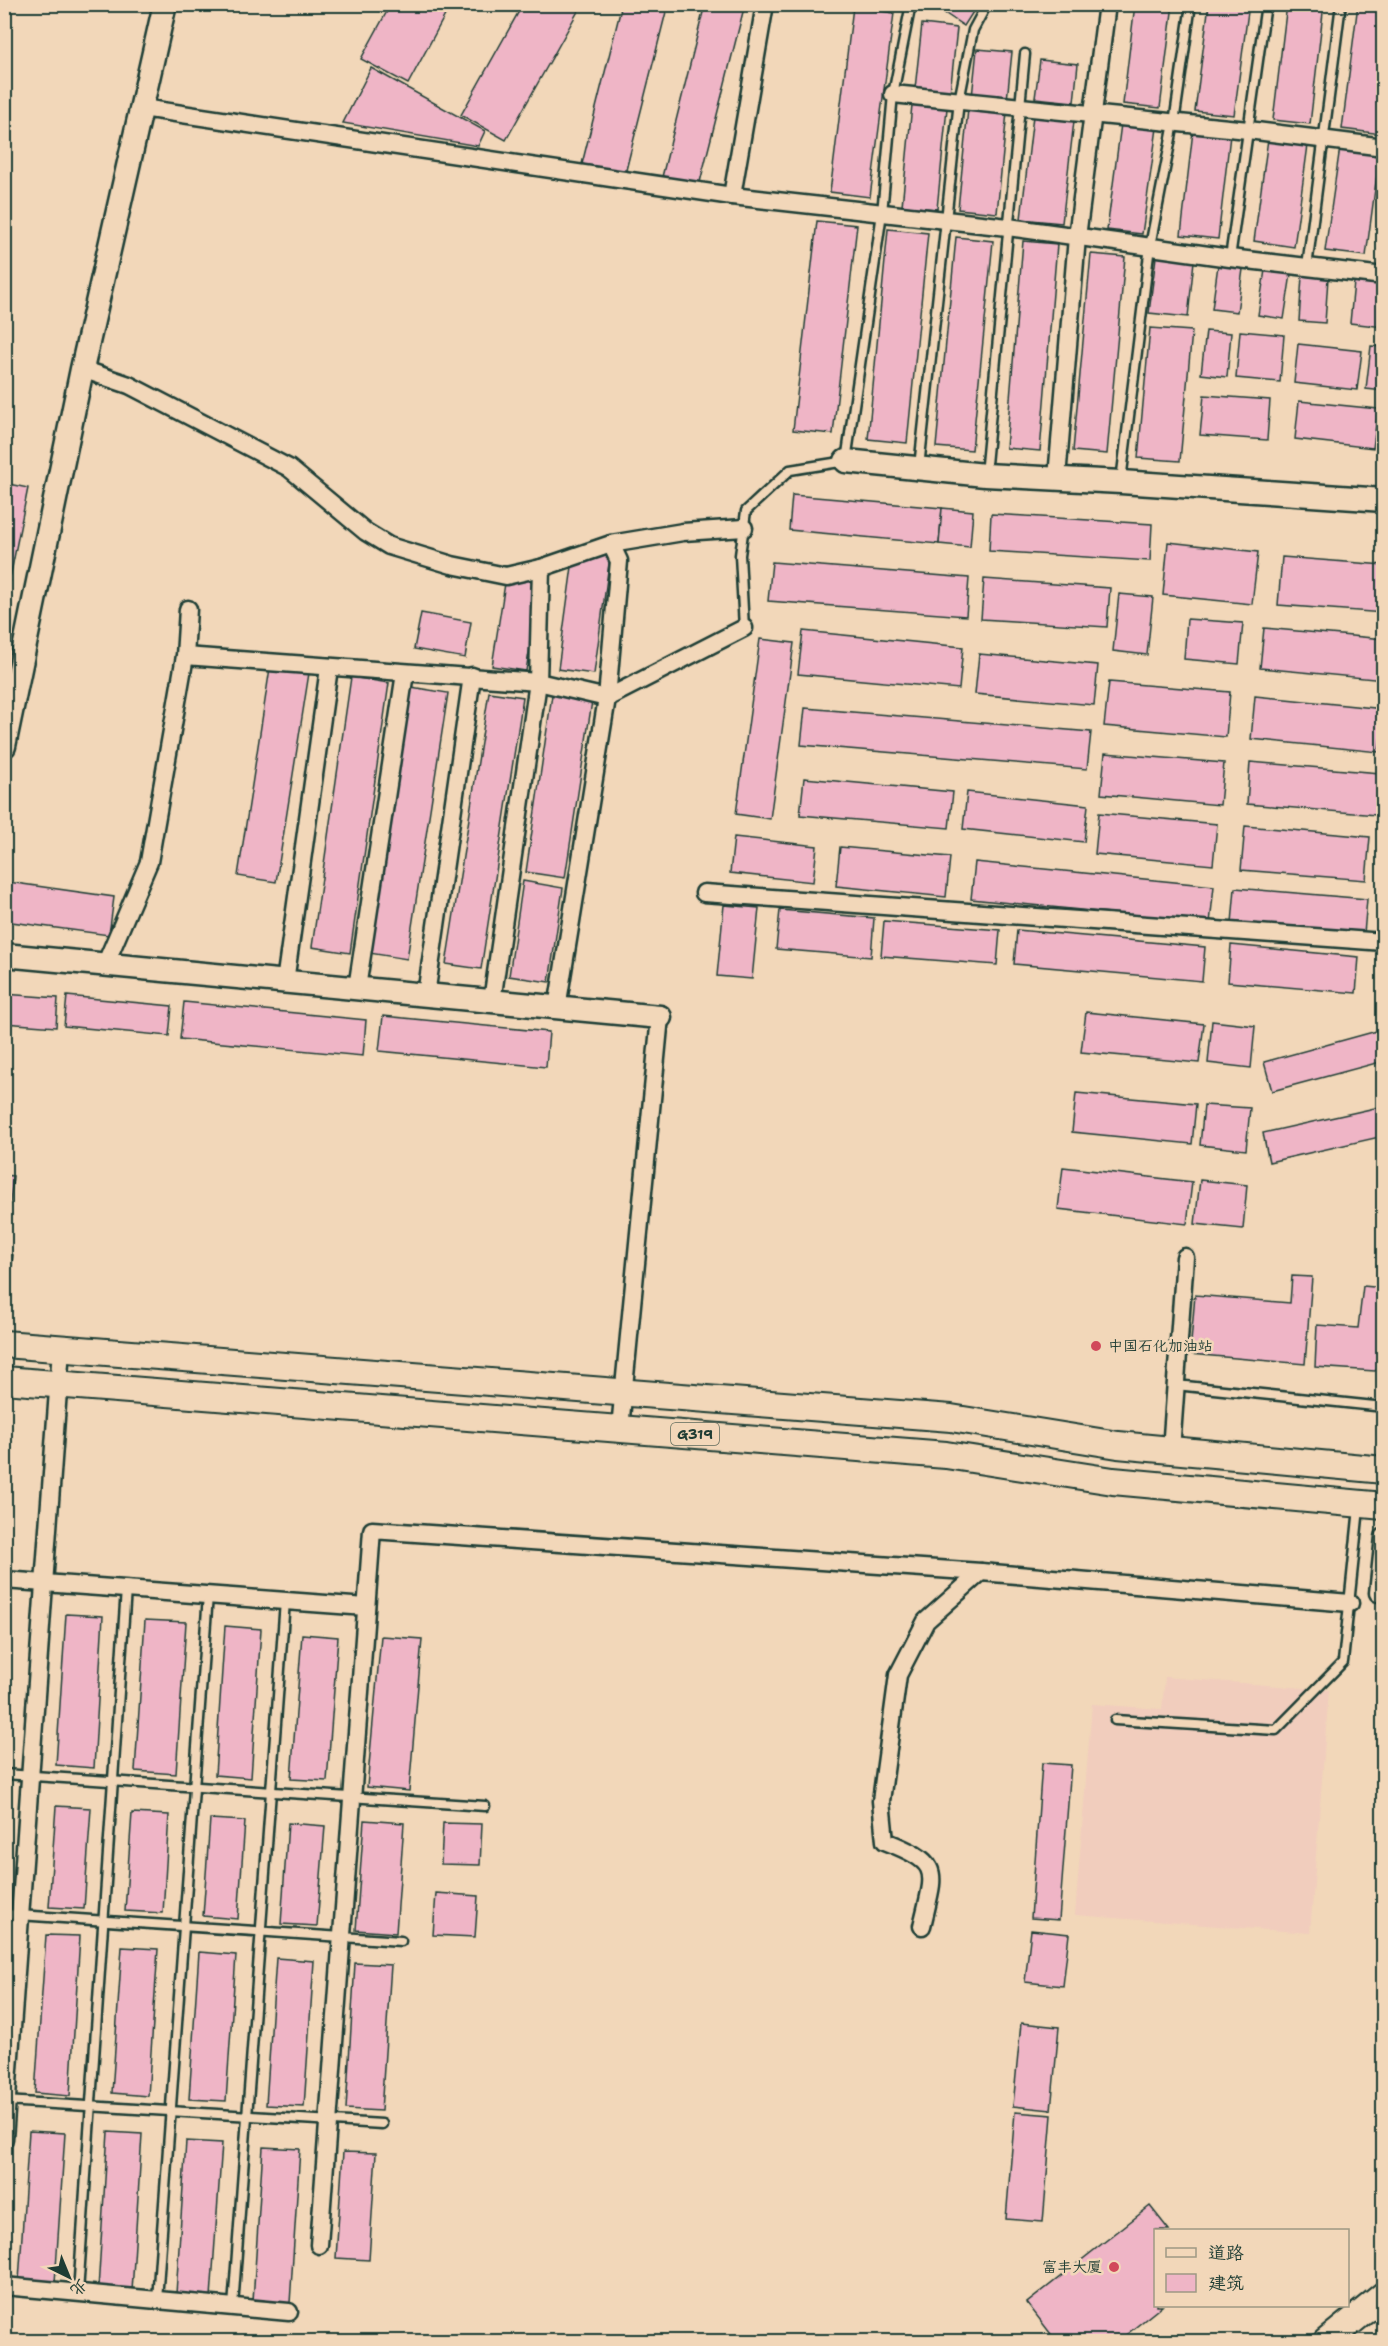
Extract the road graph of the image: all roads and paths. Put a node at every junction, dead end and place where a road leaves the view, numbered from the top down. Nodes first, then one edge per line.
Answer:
1 (165, 4) edge
2 (765, 4) edge
3 (911, 4) edge
4 (987, 4) edge
5 (1107, 4) edge
6 (1191, 4) edge
7 (1266, 4) edge
8 (1341, 4) edge
9 (1025, 54) dead end
10 (893, 94) junction
11 (958, 101) junction
12 (142, 108) junction
13 (1021, 108) junction
14 (1093, 116) junction
15 (1174, 123) junction
16 (1248, 130) junction
17 (1323, 140) junction
18 (1383, 147) edge
19 (732, 196) junction
20 (882, 213) junction
21 (944, 222) junction
22 (1008, 227) junction
23 (1077, 237) junction
24 (1150, 246) junction
25 (1230, 258) junction
26 (1307, 267) junction
27 (1383, 276) edge
28 (82, 369) junction
29 (846, 461) junction
30 (919, 468) junction
31 (985, 475) junction
32 (1057, 478) junction
33 (1121, 482) junction
34 (1383, 500) edge
35 (744, 528) junction
36 (611, 544) junction
37 (541, 568) junction
38 (188, 609) dead end
39 (744, 627) joint
40 (185, 656) junction
41 (328, 668) junction
42 (405, 674) junction
43 (472, 676) junction
44 (538, 682) junction
45 (607, 698) junction
46 (4, 746) edge
47 (704, 893) dead end
48 (1383, 942) edge
49 (4, 955) edge
50 (105, 964) junction
51 (285, 982) junction
52 (357, 988) junction
53 (426, 995) junction
54 (492, 1001) junction
55 (557, 1008) junction
56 (660, 1017) joint
57 (1185, 1257) dead end
58 (4, 1344) edge
59 (61, 1348) junction
60 (4, 1380) edge
61 (59, 1384) junction
62 (1176, 1385) junction
63 (624, 1393) junction
64 (1383, 1407) edge
65 (620, 1428) junction
66 (1171, 1450) junction
67 (1383, 1470) edge
68 (1372, 1505) edge
69 (1383, 1540) edge
70 (981, 1572) junction
71 (4, 1580) edge
72 (45, 1583) junction
73 (126, 1589) junction
74 (1383, 1594) edge
75 (208, 1595) junction
76 (285, 1601) junction
77 (1350, 1603) junction
78 (366, 1607) junction
79 (1115, 1720) dead end
80 (4, 1774) edge
81 (31, 1776) junction
82 (112, 1781) junction
83 (194, 1787) junction
84 (272, 1792) junction
85 (352, 1798) junction
86 (485, 1806) dead end
87 (13, 1914) edge
88 (105, 1920) junction
89 (185, 1926) junction
90 (922, 1926) dead end
91 (261, 1931) junction
92 (342, 1937) junction
93 (401, 1941) dead end
94 (6, 2101) edge
95 (91, 2106) junction
96 (171, 2111) junction
97 (248, 2115) junction
98 (328, 2120) junction
99 (382, 2124) dead end
100 (4, 2139) edge
101 (319, 2245) dead end
102 (4, 2286) edge
103 (78, 2293) junction
104 (1383, 2295) edge
105 (157, 2300) junction
106 (233, 2307) junction
107 (289, 2312) dead end
108 (1326, 2342) edge

1 - 12 street
2 - 19 street
3 - 10 lane
4 - 11 lane
5 - 14 street
6 - 15 lane
7 - 16 lane
8 - 17 lane
9 - 13 lane
10 - 11 street
10 - 20 lane
11 - 13 street
11 - 21 lane
12 - 19 street
12 - 28 street
13 - 14 street
13 - 22 lane
14 - 15 street
14 - 23 street
15 - 16 street
15 - 24 lane
16 - 17 street
16 - 25 lane
17 - 18 street
17 - 26 lane
19 - 20 street
20 - 21 street
20 - 29 lane
21 - 22 street
21 - 30 lane
22 - 23 street
22 - 31 lane
23 - 24 street
23 - 32 street
24 - 25 street
24 - 33 lane
25 - 26 street
26 - 27 street
28 - 37 street
28 - 46 street
29 - 30 street
29 - 35 lane
30 - 31 street
31 - 32 street
32 - 33 street
33 - 34 street
35 - 36 street
35 - 39 lane
36 - 37 street
36 - 45 street
37 - 44 street
38 - 40 street
39 - 45 street
40 - 41 street
40 - 50 street
41 - 42 street
41 - 51 street
42 - 43 street
42 - 52 street
43 - 44 street
43 - 53 street
44 - 45 street
44 - 54 street
45 - 55 street
47 - 48 street
49 - 50 street
50 - 51 street
51 - 52 street
52 - 53 street
53 - 54 street
54 - 55 street
55 - 56 street
56 - 63 street
57 - 62 street
58 - 59 main road
59 - 61 street
59 - 63 main road
60 - 61 main road, G319
61 - 65 main road, G319
61 - 72 street
62 - 64 lane
62 - 66 street
63 - 65 street
63 - 66 main road
65 - 68 main road, G319
66 - 67 main road
68 - 77 lane
69 - 74 street
70 - 77 street
70 - 78 street
70 - 90 street
71 - 72 street
72 - 73 street
72 - 81 street
73 - 75 street
73 - 82 lane
75 - 76 street
75 - 83 lane
76 - 78 street
76 - 84 lane
77 - 79 lane
78 - 85 street
80 - 81 lane
81 - 82 lane
81 - 87 street
82 - 83 lane
82 - 88 lane
83 - 84 lane
83 - 89 lane
84 - 85 lane
84 - 91 lane
85 - 86 lane
85 - 92 street
87 - 88 lane
87 - 94 street
88 - 89 lane
88 - 95 lane
89 - 91 lane
89 - 96 lane
91 - 92 lane
91 - 97 lane
92 - 93 lane
92 - 98 street
94 - 95 lane
94 - 100 street
95 - 96 lane
95 - 103 lane
96 - 97 lane
96 - 105 lane
97 - 98 lane
97 - 106 lane
98 - 99 lane
98 - 101 street
102 - 103 street
103 - 105 street
104 - 108 main road
105 - 106 street
106 - 107 street

